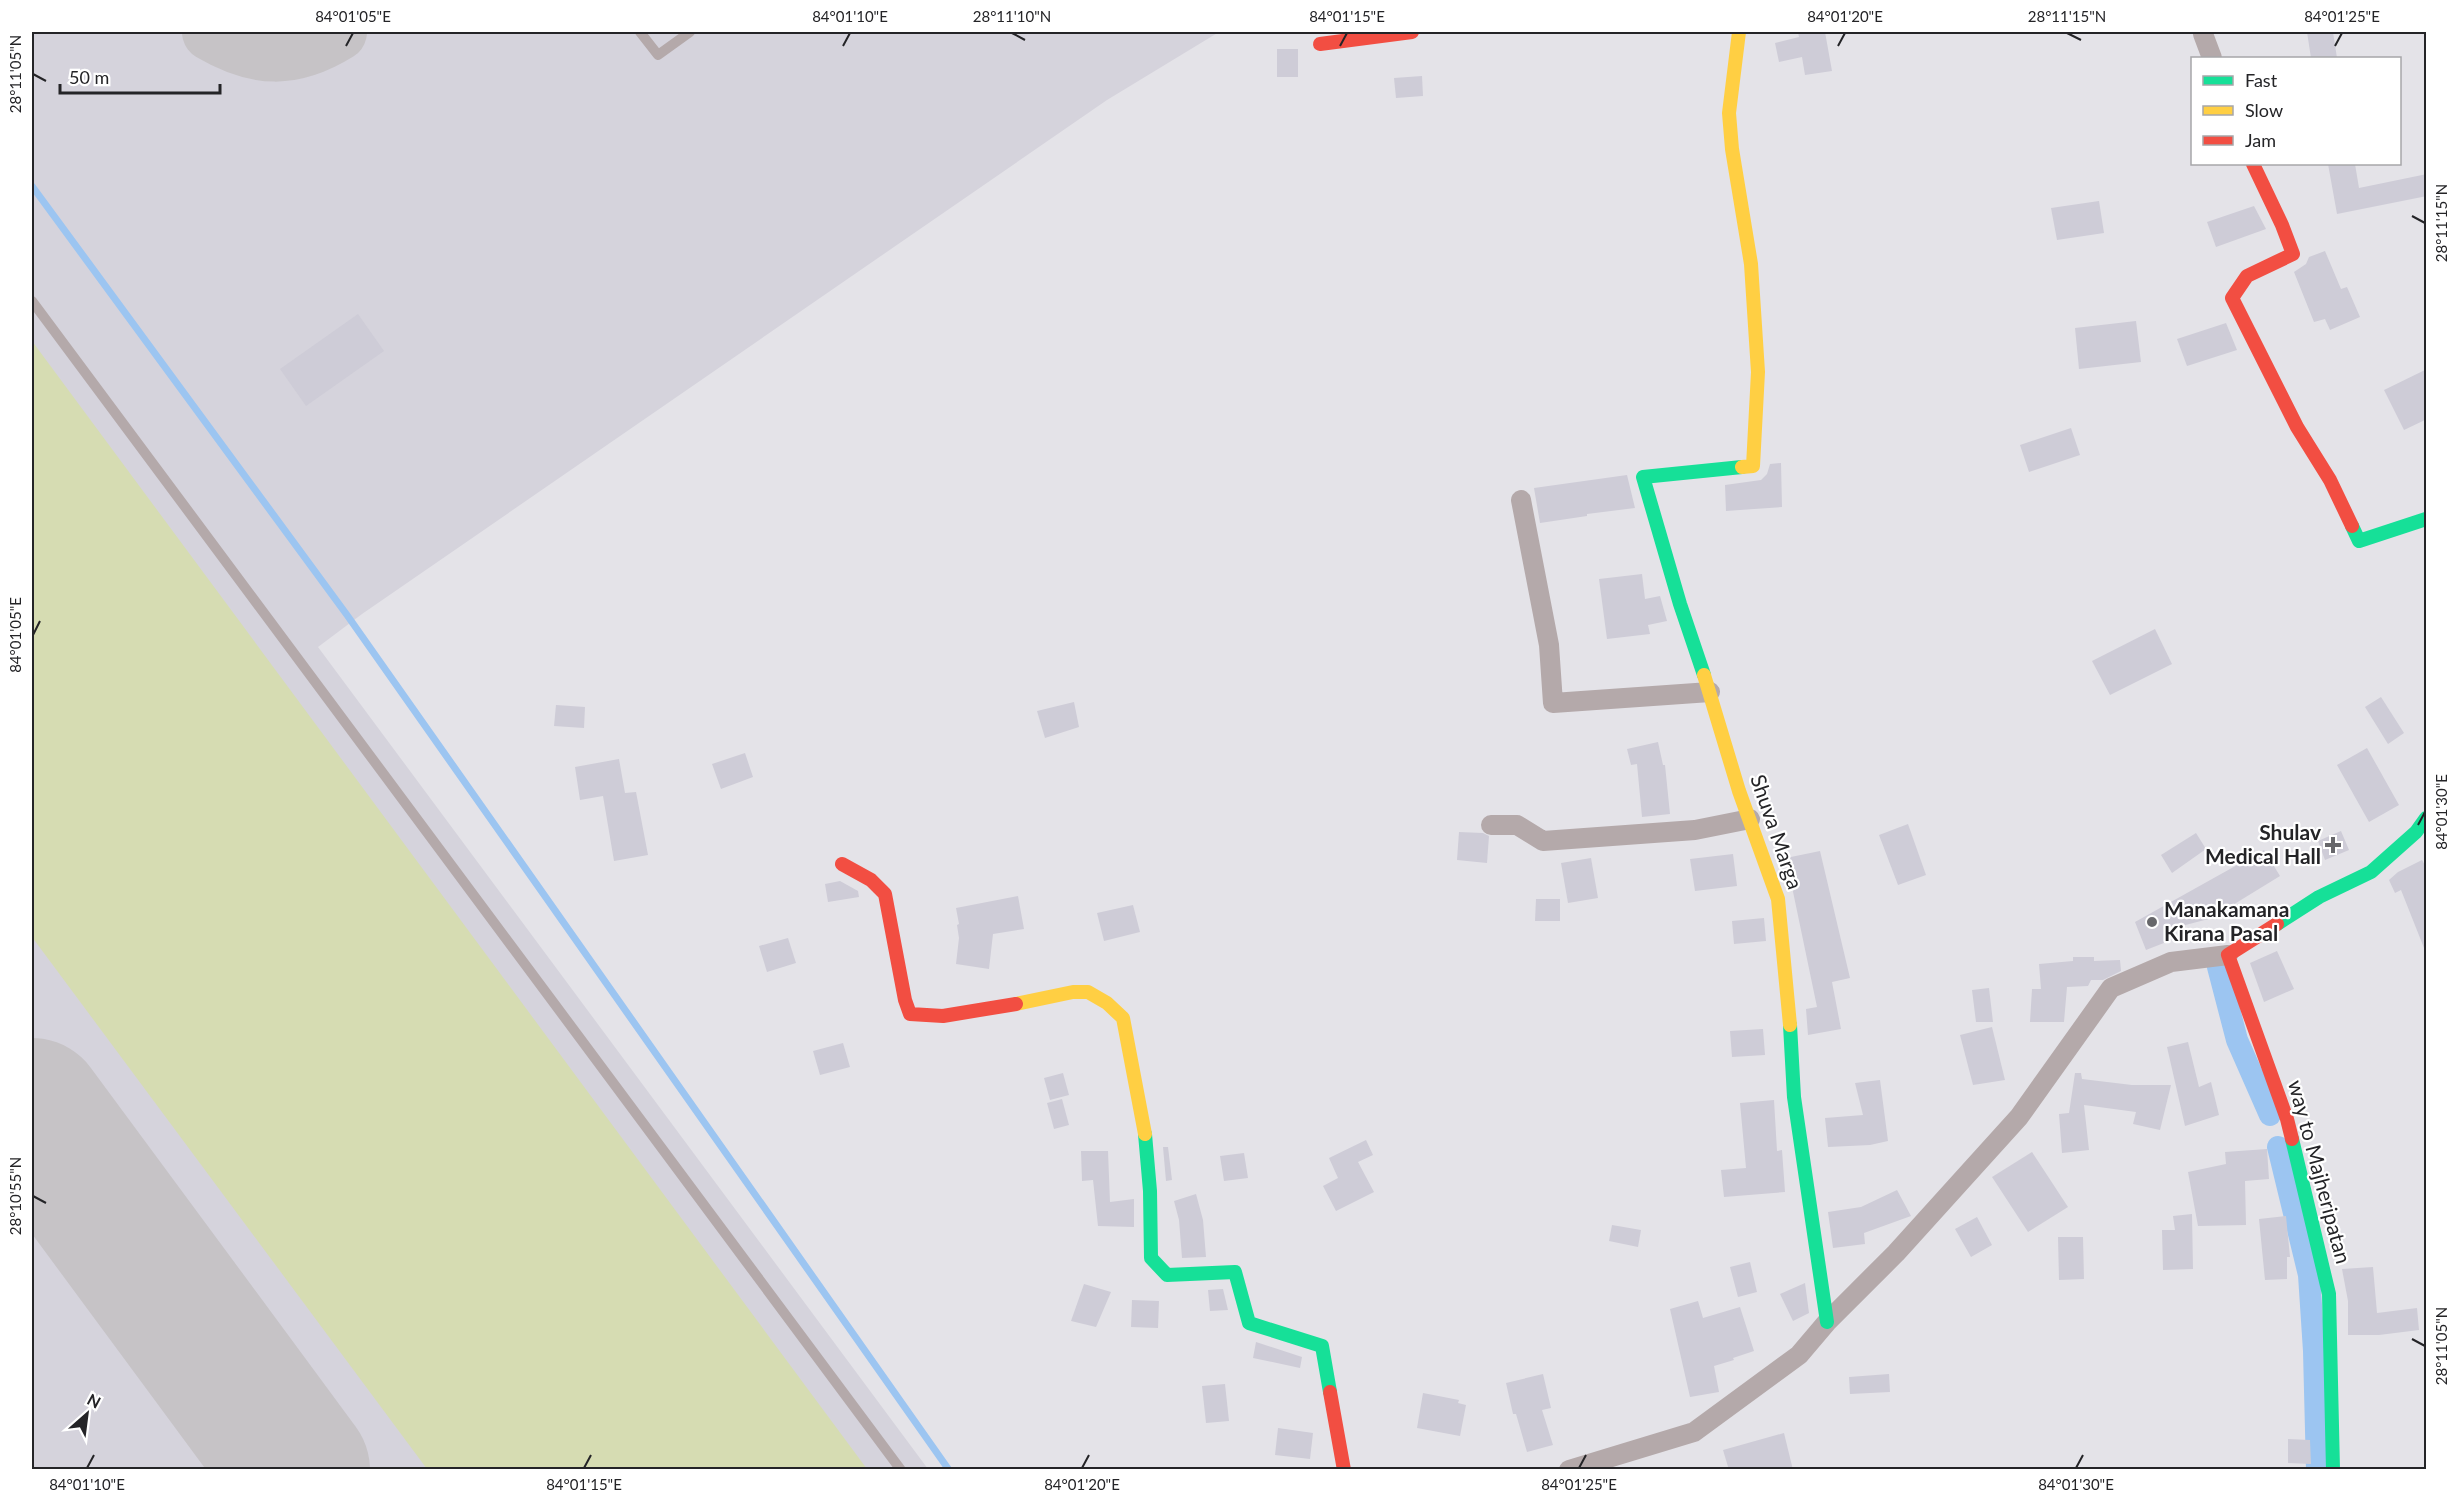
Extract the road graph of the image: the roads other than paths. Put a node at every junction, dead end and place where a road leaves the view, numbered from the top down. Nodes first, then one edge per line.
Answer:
1 (640, 32) edge
2 (690, 32) edge
3 (1412, 32) edge
4 (1738, 32) edge
5 (2203, 34) dead end
6 (1320, 44) dead end
7 (2212, 57) edge
8 (2253, 165) edge
9 (32, 301) edge
10 (1521, 500) dead end
11 (2427, 519) edge
12 (1710, 692) junction
13 (2427, 818) edge
14 (1749, 819) junction
15 (1491, 825) dead end
16 (842, 864) dead end
17 (2228, 956) junction
18 (1827, 1322) junction
19 (901, 1470) edge
20 (1344, 1470) edge
21 (1569, 1470) edge
22 (2333, 1470) edge

1 - 2 lane
3 - 6 street
4 - 12 street, Shuva Marga
5 - 7 street
8 - 11 street
9 - 19 lane
10 - 12 street
12 - 14 street, Shuva Marga
13 - 17 street
14 - 15 street
14 - 18 street, Shuva Marga
16 - 20 street
17 - 18 street
17 - 22 street, way to Majheripatan
18 - 21 street

